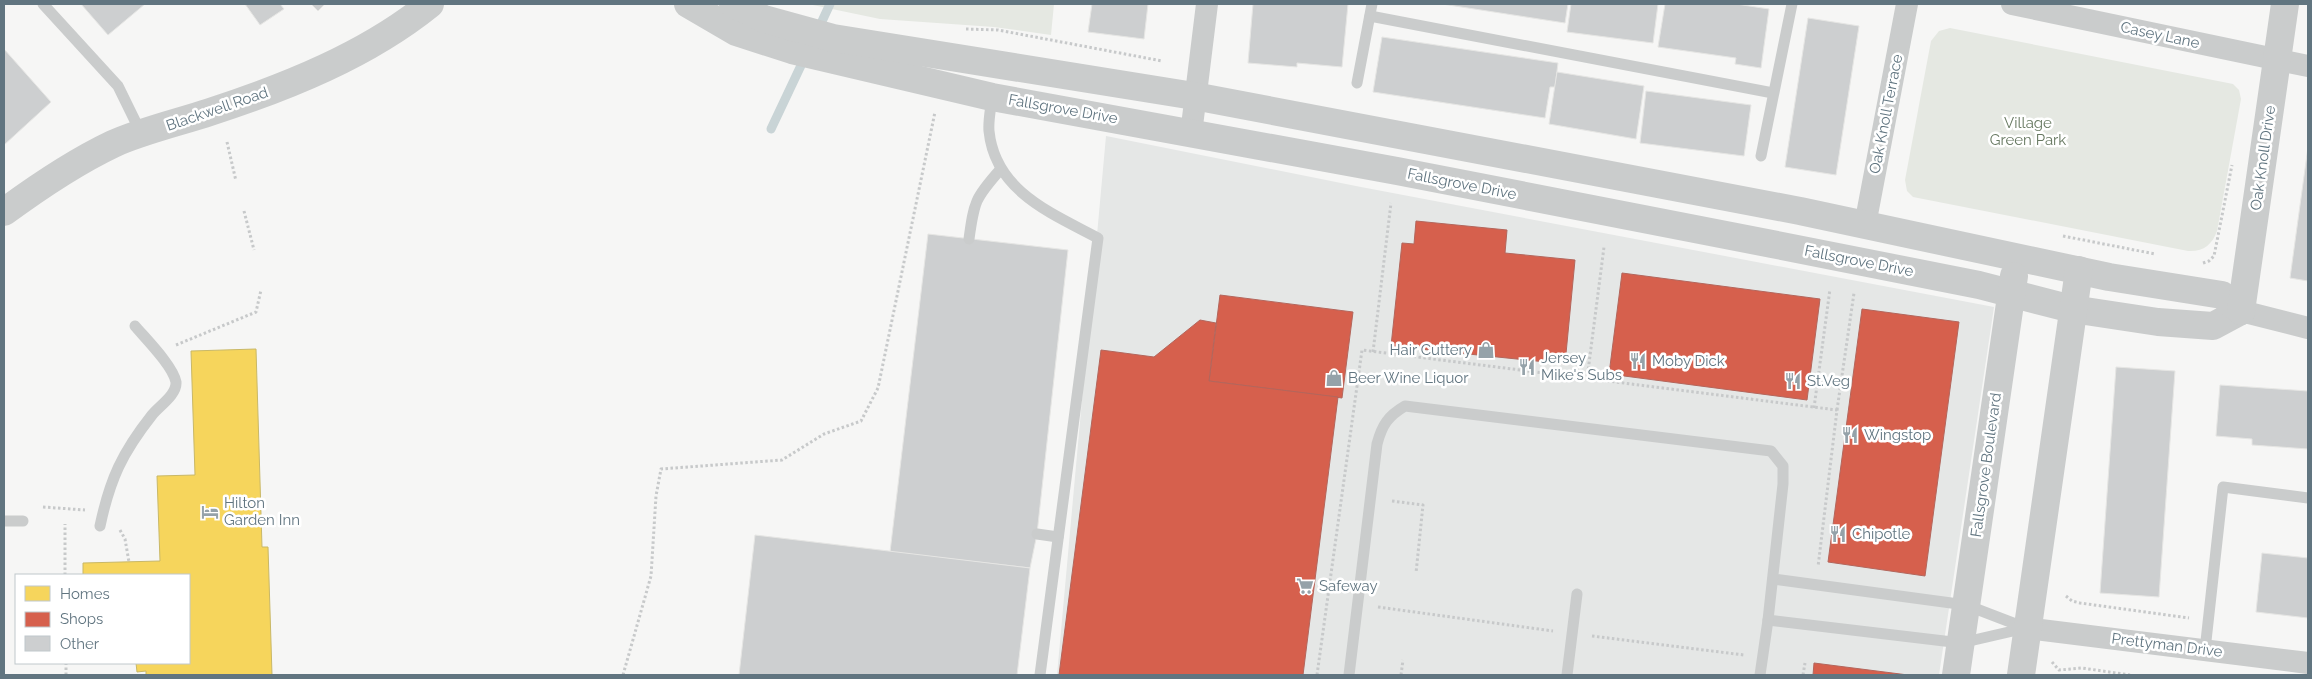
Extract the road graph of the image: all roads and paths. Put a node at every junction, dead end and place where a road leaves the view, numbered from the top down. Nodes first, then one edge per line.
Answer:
1 (43, 4) edge
2 (430, 4) edge
3 (688, 4) edge
4 (733, 4) edge
5 (1207, 4) edge
6 (1372, 4) edge
7 (1792, 4) edge
8 (1906, 4) edge
9 (2012, 4) edge
10 (2285, 4) edge
11 (1370, 16) junction
12 (961, 29) dead end
13 (794, 40) junction
14 (829, 48) junction
15 (2277, 60) junction
16 (2308, 66) edge
17 (1357, 83) dead end
18 (1196, 84) junction
19 (1773, 93) junction
20 (992, 96) junction
21 (937, 103) dead end
22 (142, 134) junction
23 (1190, 134) junction
24 (227, 142) dead end
25 (1762, 156) dead end
26 (2232, 161) dead end
27 (1000, 170) junction
28 (236, 181) dead end
29 (1391, 203) dead end
30 (244, 211) dead end
31 (4, 212) edge
32 (1866, 225) junction
33 (2058, 236) dead end
34 (969, 239) dead end
35 (1604, 247) dead end
36 (254, 250) dead end
37 (2017, 256) junction
38 (2164, 256) dead end
39 (2193, 261) dead end
40 (2079, 270) junction
41 (1830, 289) dead end
42 (1854, 293) dead end
43 (2011, 293) junction
44 (2072, 309) junction
45 (2241, 311) junction
46 (135, 326) dead end
47 (2308, 328) edge
48 (1373, 352) dead end
49 (1587, 379) dead end
50 (1814, 408) dead end
51 (1837, 410) dead end
52 (1346, 466) dead end
53 (1350, 469) dead end
54 (2308, 498) edge
55 (1392, 501) dead end
56 (42, 507) dead end
57 (94, 510) dead end
58 (4, 521) edge
59 (23, 521) dead end
60 (65, 524) dead end
61 (100, 526) dead end
62 (119, 527) dead end
63 (1036, 534) dead end
64 (1058, 537) junction
65 (129, 562) dead end
66 (1416, 572) dead end
67 (65, 574) edge
68 (1773, 579) junction
69 (1577, 594) dead end
70 (2066, 596) dead end
71 (1327, 601) dead end
72 (1337, 603) dead end
73 (1966, 604) junction
74 (1378, 607) dead end
75 (1768, 620) junction
76 (2207, 623) junction
77 (2026, 628) junction
78 (1554, 631) dead end
79 (1588, 636) dead end
80 (1961, 643) junction
81 (2205, 650) junction
82 (1747, 656) dead end
83 (1403, 660) dead end
84 (2052, 662) dead end
85 (1805, 664) dead end
86 (2308, 664) edge
87 (623, 675) edge
88 (1040, 675) edge
89 (1349, 675) edge
90 (1402, 675) edge
91 (1567, 675) edge
92 (1760, 675) edge
93 (1803, 675) edge
94 (1956, 675) edge
95 (2021, 675) edge
96 (2130, 675) edge

1 - 22 lane
2 - 22 street, Blackwell Road
3 - 13 street, Fallsgrove Drive
4 - 13 street, Fallsgrove Drive
5 - 18 street
6 - 11 lane
7 - 19 lane
8 - 32 street, Oak Knoll Terrace
9 - 15 street, Casey Lane
10 - 15 street, Oak Knoll Drive
11 - 17 lane
11 - 19 lane
12 - 18 path
13 - 14 street, Fallsgrove Drive
14 - 18 street, Fallsgrove Drive
14 - 20 street, Fallsgrove Drive
15 - 16 street, Casey Lane
15 - 45 street, Oak Knoll Drive
18 - 23 street
18 - 32 street, Fallsgrove Drive
19 - 25 lane
20 - 23 street, Fallsgrove Drive
20 - 27 lane
21 - 87 path
22 - 31 street, Blackwell Road
23 - 43 street, Fallsgrove Drive
24 - 28 path
26 - 39 path
27 - 34 lane
27 - 64 lane
29 - 48 path
30 - 36 path
32 - 37 street, Fallsgrove Drive
33 - 38 path
35 - 49 path
37 - 40 street, Fallsgrove Drive
37 - 43 street, Fallsgrove Boulevard
40 - 44 street
40 - 45 street, Fallsgrove Drive
41 - 50 path
42 - 51 path
43 - 44 street, Fallsgrove Drive
43 - 73 street, Fallsgrove Boulevard
44 - 45 street, Fallsgrove Drive
44 - 77 street
45 - 47 street, Fallsgrove Drive
46 - 61 lane
52 - 53 path
54 - 76 lane
55 - 66 path
56 - 57 path
58 - 59 lane
60 - 67 path
62 - 65 path
63 - 64 lane
64 - 88 lane
68 - 73 lane
68 - 75 lane
68 - 89 lane
69 - 91 lane
70 - 76 path
71 - 72 path
73 - 77 lane
73 - 80 street, Fallsgrove Boulevard
74 - 78 path
75 - 80 lane
75 - 92 lane
76 - 81 lane
77 - 80 lane
77 - 81 street, Prettyman Drive
77 - 95 street
79 - 82 path
80 - 94 street, Fallsgrove Boulevard
81 - 86 street, Prettyman Drive
83 - 90 path
84 - 96 path
85 - 93 path

